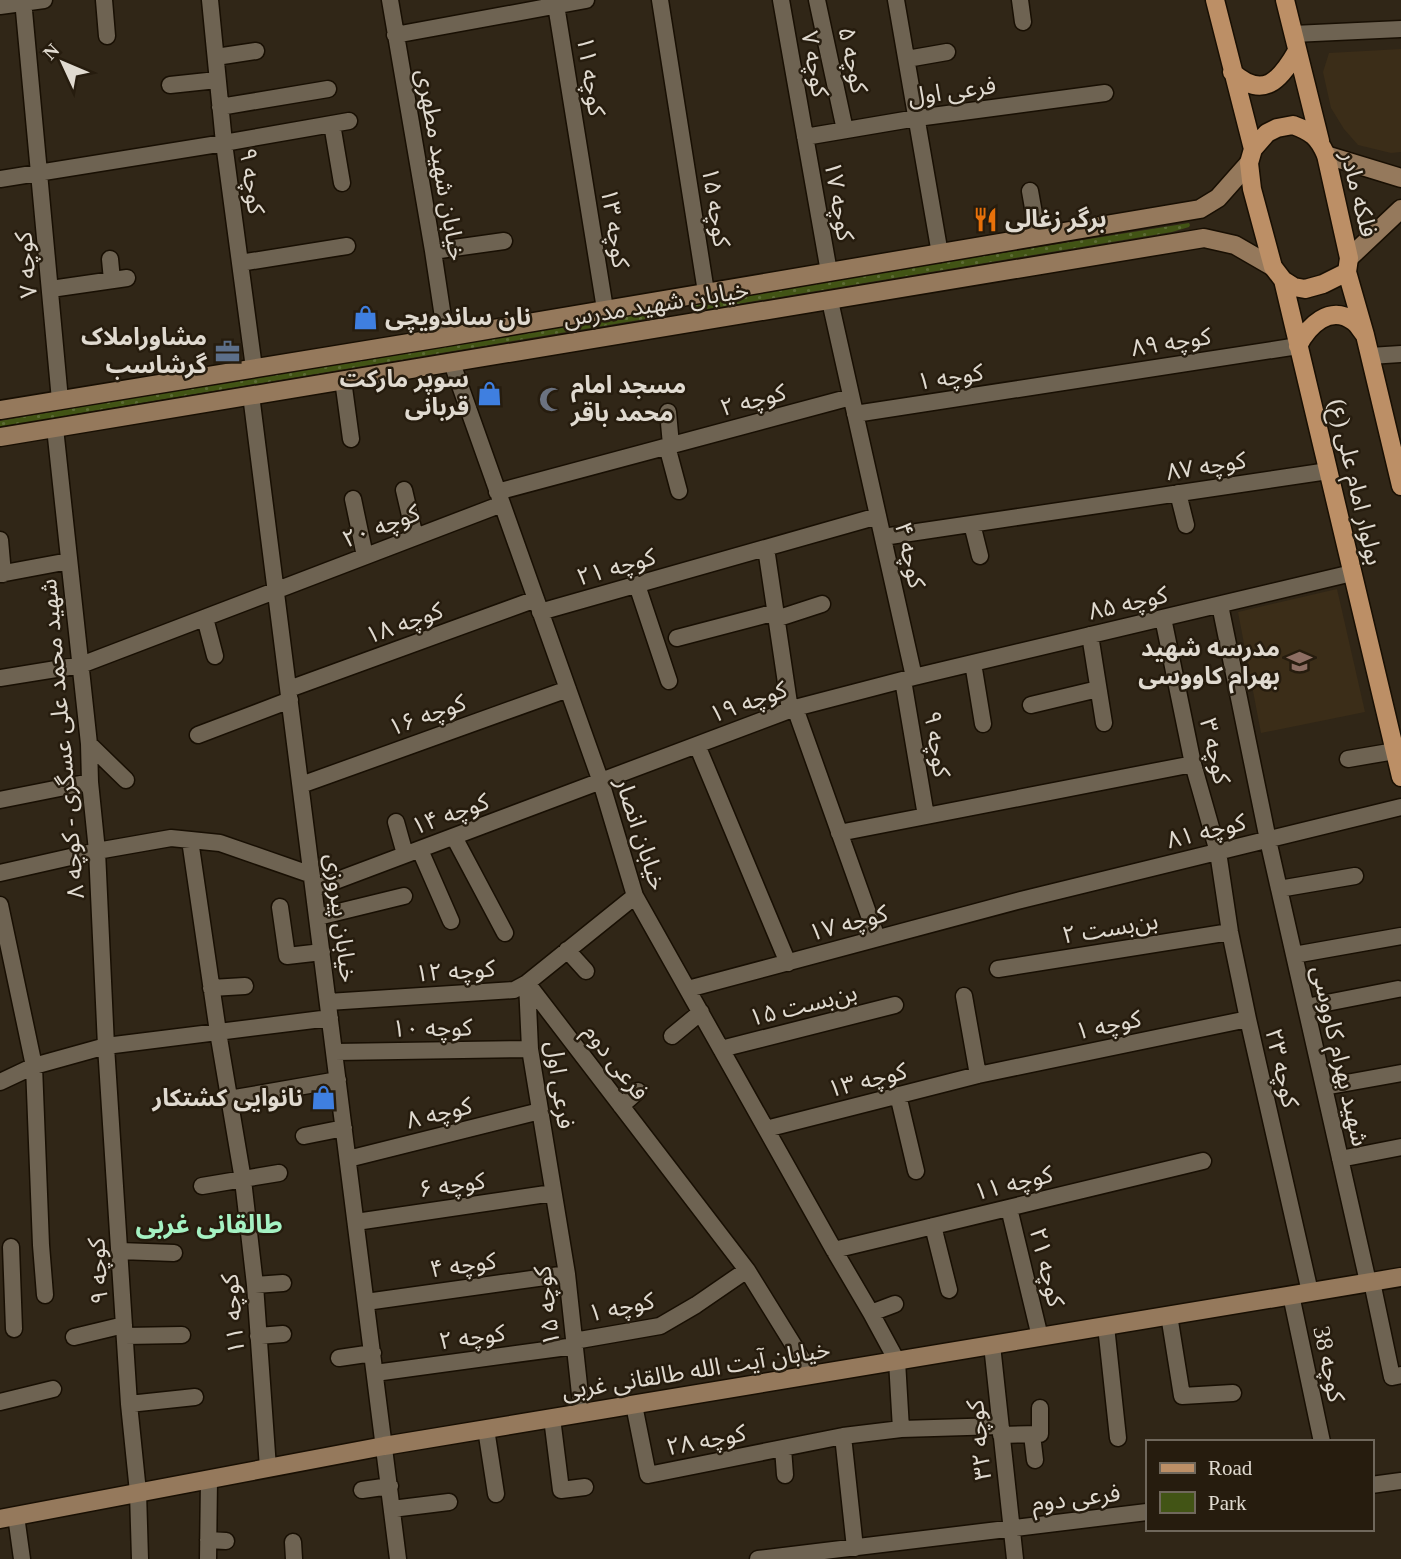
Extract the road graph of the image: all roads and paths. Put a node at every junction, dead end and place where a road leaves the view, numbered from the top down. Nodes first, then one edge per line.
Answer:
1 (44, 0) edge
2 (104, 0) edge
3 (210, 0) edge
4 (390, 0) edge
5 (586, 0) edge
6 (660, 0) edge
7 (781, 0) edge
8 (817, 0) edge
9 (896, 0) edge
10 (1020, 0) edge
11 (1215, 0) edge
12 (1285, 0) edge
13 (23, 1) edge
14 (556, 5) junction
15 (0, 6) edge
16 (1023, 22) dead end
17 (1401, 29) edge
18 (395, 35) junction
19 (107, 36) dead end
20 (1295, 43) junction
21 (256, 51) dead end
22 (947, 52) dead end
23 (216, 57) junction
24 (906, 60) junction
25 (1232, 72) junction
26 (217, 80) junction
27 (170, 85) dead end
28 (328, 89) dead end
29 (1105, 93) dead end
30 (220, 107) junction
31 (916, 118) junction
32 (349, 121) dead end
33 (332, 124) junction
34 (845, 130) junction
35 (805, 137) junction
36 (224, 143) junction
37 (1323, 148) junction
38 (580, 154) joint
39 (1251, 156) junction
40 (40, 172) junction
41 (0, 178) edge
42 (1401, 178) edge
43 (342, 183) dead end
44 (1030, 191) dead end
45 (1200, 209) junction
46 (1401, 209) edge
47 (1038, 236) junction
48 (1204, 238) junction
49 (504, 241) dead end
50 (348, 246) dead end
51 (433, 251) junction
52 (940, 254) junction
53 (110, 259) dead end
54 (240, 264) junction
55 (1348, 265) junction
56 (829, 272) junction
57 (1278, 274) junction
58 (51, 289) junction
59 (706, 292) junction
60 (830, 300) junction
61 (605, 309) junction
62 (1365, 335) junction
63 (446, 337) junction
64 (1298, 346) junction
65 (1401, 354) edge
66 (1370, 356) junction
67 (452, 363) junction
68 (254, 368) junction
69 (343, 380) junction
70 (1051, 384) joint
71 (251, 395) junction
72 (851, 397) junction
73 (60, 400) junction
74 (0, 410) edge
75 (668, 412) dead end
76 (855, 414) junction
77 (55, 428) junction
78 (0, 437) edge
79 (351, 439) dead end
80 (669, 446) junction
81 (1328, 471) junction
82 (1401, 486) edge
83 (404, 490) dead end
84 (679, 491) dead end
85 (1178, 493) junction
86 (500, 498) junction
87 (353, 499) dead end
88 (878, 516) junction
89 (972, 524) junction
90 (1186, 525) dead end
91 (415, 537) junction
92 (883, 537) junction
93 (0, 540) edge
94 (766, 548) junction
95 (365, 556) junction
96 (980, 556) dead end
97 (69, 561) junction
98 (704, 565) joint
99 (1352, 573) junction
100 (2, 574) edge
101 (637, 584) junction
102 (276, 590) junction
103 (822, 604) dead end
104 (1220, 605) junction
105 (538, 606) junction
106 (776, 616) junction
107 (205, 618) junction
108 (1163, 618) junction
109 (1090, 635) junction
110 (677, 638) dead end
111 (215, 656) dead end
112 (973, 663) junction
113 (81, 665) junction
114 (0, 678) edge
115 (909, 678) junction
116 (668, 681) dead end
117 (568, 689) junction
118 (1098, 689) junction
119 (289, 694) junction
120 (1031, 705) dead end
121 (792, 709) junction
122 (1104, 723) dead end
123 (983, 724) dead end
124 (198, 735) dead end
125 (89, 744) junction
126 (697, 745) junction
127 (1395, 751) junction
128 (1348, 759) dead end
129 (1193, 764) junction
130 (1401, 777) edge
131 (126, 780) dead end
132 (90, 782) junction
133 (601, 782) junction
134 (301, 785) junction
135 (0, 800) edge
136 (1401, 807) edge
137 (926, 816) junction
138 (396, 822) dead end
139 (839, 833) junction
140 (454, 837) junction
141 (190, 839) junction
142 (1268, 840) junction
143 (97, 851) junction
144 (413, 852) junction
145 (1217, 852) junction
146 (0, 873) edge
147 (1355, 876) dead end
148 (313, 882) junction
149 (1279, 889) junction
150 (635, 895) junction
151 (404, 896) dead end
152 (1021, 900) joint
153 (0, 905) edge
154 (280, 907) dead end
155 (318, 917) junction
156 (451, 921) dead end
157 (1230, 932) junction
158 (505, 933) dead end
159 (1401, 936) edge
160 (877, 938) junction
161 (567, 950) junction
162 (322, 952) junction
163 (1294, 955) junction
164 (788, 962) junction
165 (998, 969) dead end
166 (586, 971) dead end
167 (527, 984) junction
168 (245, 986) dead end
169 (211, 988) junction
170 (688, 989) junction
171 (1398, 989) dead end
172 (964, 996) dead end
173 (895, 1005) dead end
174 (1306, 1007) junction
175 (329, 1010) junction
176 (701, 1012) junction
177 (1248, 1019) junction
178 (218, 1032) junction
179 (672, 1035) dead end
180 (106, 1046) junction
181 (530, 1049) junction
182 (721, 1049) junction
183 (335, 1052) junction
184 (34, 1066) junction
185 (1396, 1073) edge
186 (978, 1075) junction
187 (338, 1080) junction
188 (0, 1082) edge
189 (1324, 1087) junction
190 (638, 1091) dead end
191 (898, 1096) junction
192 (229, 1099) junction
193 (621, 1106) junction
194 (540, 1111) junction
195 (344, 1128) junction
196 (766, 1129) junction
197 (304, 1136) dead end
198 (1401, 1147) edge
199 (348, 1159) junction
200 (1340, 1159) junction
201 (1203, 1161) dead end
202 (916, 1171) dead end
203 (279, 1173) dead end
204 (243, 1180) junction
205 (202, 1186) dead end
206 (553, 1193) junction
207 (1009, 1208) junction
208 (356, 1222) junction
209 (933, 1226) junction
210 (41, 1245) junction
211 (6, 1247) edge
212 (834, 1250) junction
213 (120, 1251) junction
214 (174, 1253) dead end
215 (747, 1270) junction
216 (567, 1274) junction
217 (1401, 1277) edge
218 (1370, 1282) junction
219 (283, 1283) dead end
220 (254, 1285) junction
221 (948, 1290) dead end
222 (1310, 1292) junction
223 (45, 1295) dead end
224 (1291, 1295) junction
225 (366, 1302) junction
226 (895, 1304) dead end
227 (871, 1313) junction
228 (1169, 1315) junction
229 (1107, 1326) junction
230 (14, 1329) dead end
231 (125, 1330) junction
232 (284, 1334) dead end
233 (183, 1335) dead end
234 (258, 1336) junction
235 (74, 1337) dead end
236 (1040, 1337) junction
237 (574, 1343) junction
238 (992, 1345) junction
239 (373, 1353) junction
240 (339, 1358) dead end
241 (897, 1361) junction
242 (375, 1373) junction
243 (812, 1375) junction
244 (1401, 1375) edge
245 (53, 1389) dead end
246 (1233, 1393) dead end
247 (195, 1397) dead end
248 (0, 1402) edge
249 (129, 1404) junction
250 (634, 1405) junction
251 (1041, 1408) dead end
252 (582, 1413) junction
253 (552, 1418) junction
254 (486, 1429) junction
255 (901, 1429) junction
256 (1001, 1431) junction
257 (1036, 1434) junction
258 (843, 1436) junction
259 (1118, 1438) dead end
260 (1322, 1440) edge
261 (384, 1446) junction
262 (783, 1448) junction
263 (1035, 1460) dead end
264 (268, 1468) junction
265 (785, 1475) dead end
266 (209, 1479) junction
267 (1401, 1481) edge
268 (1373, 1485) edge
269 (390, 1486) junction
270 (585, 1487) dead end
271 (362, 1490) dead end
272 (138, 1492) junction
273 (496, 1494) dead end
274 (449, 1502) dead end
275 (392, 1509) junction
276 (1146, 1513) edge
277 (8, 1517) edge
278 (1011, 1530) junction
279 (226, 1541) dead end
280 (293, 1542) dead end
281 (906, 1542) junction
282 (855, 1548) junction
283 (208, 1552) edge
284 (835, 1555) edge
285 (768, 1558) edge
286 (22, 1559) edge
287 (140, 1559) edge
288 (294, 1559) edge
289 (398, 1559) edge
290 (909, 1559) edge
291 (1015, 1559) edge

1 - 13 street
2 - 19 street
3 - 23 street, کوچه ۹
4 - 18 street, خیابان شهید مطهری
5 - 14 street
6 - 59 street, کوچه ۱۵
7 - 35 street, کوچه ۷
8 - 34 street, کوچه ۵
9 - 24 street
10 - 16 street
11 - 25 main road
12 - 20 main road
13 - 15 street
13 - 40 street, کوچه ۷
14 - 18 street
14 - 38 street, کوچه ۱۱
17 - 20 street
18 - 51 street, خیابان شهید مطهری
20 - 25 main road
20 - 37 main road
21 - 23 street
22 - 24 street
23 - 26 street, کوچه ۹
24 - 31 street
25 - 39 main road
26 - 27 street
26 - 30 street, کوچه ۹
28 - 30 street
29 - 31 street, فرعی اول
30 - 36 street, کوچه ۹
31 - 34 street, فرعی اول
31 - 52 street
32 - 33 street
33 - 36 street
33 - 43 street
34 - 35 street, فرعی اول
35 - 56 street, کوچه ۱۷
36 - 40 street
36 - 54 street, کوچه ۹
37 - 39 main road, فلکه مادر
37 - 42 main road
37 - 55 main road, فلکه مادر
38 - 61 street, کوچه ۱۳
39 - 45 main road, خیابان شهید مدرس
39 - 57 main road
40 - 41 street
40 - 58 street, کوچه ۷
44 - 47 street
45 - 47 main road, خیابان شهید مدرس
45 - 48 main road
46 - 55 main road
47 - 52 main road, خیابان شهید مدرس
48 - 57 main road, خیابان شهید مدرس
48 - 60 main road, خیابان شهید مدرس
49 - 51 street
50 - 54 street
51 - 63 street, خیابان شهید مطهری
52 - 56 main road, خیابان شهید مدرس
53 - 58 street
54 - 68 street, کوچه ۹
55 - 57 main road, فلکه مادر
55 - 62 main road, بولوار امام علی (ع)
56 - 59 main road, خیابان شهید مدرس
57 - 64 main road, بولوار امام علی (ع)
58 - 73 street, کوچه ۷
59 - 61 main road, خیابان شهید مدرس
60 - 67 main road, خیابان شهید مدرس
60 - 72 street
61 - 63 main road, خیابان شهید مدرس
62 - 64 main road
62 - 66 main road, بولوار امام علی (ع)
63 - 68 main road, خیابان شهید مدرس
64 - 70 street, کوچه ۸۹
64 - 81 main road, بولوار امام علی (ع)
65 - 66 street
66 - 82 main road, بولوار امام علی (ع)
67 - 69 main road, خیابان شهید مدرس
67 - 86 street, خیابان انصار
68 - 73 main road, خیابان شهید مدرس
69 - 71 main road, خیابان شهید مدرس
69 - 79 street
70 - 76 street, کوچه ۱
71 - 77 main road, خیابان شهید مدرس
71 - 102 street, خیابان پیروزی
72 - 76 street
72 - 80 street, کوچه ۲
73 - 74 main road, خیابان شهید مدرس
75 - 80 street
76 - 88 street
77 - 78 main road, خیابان شهید مدرس
77 - 97 street, شهید محمد علی عسگری - کوچه ۸
80 - 84 street
80 - 86 street
81 - 85 street, کوچه ۸۷
81 - 99 main road, بولوار امام علی (ع)
83 - 91 street
85 - 89 street, کوچه ۸۷
85 - 90 street
86 - 91 street, کوچه ۲۰
86 - 105 street, خیابان انصار
87 - 95 street
88 - 92 street, کوچه ۴
88 - 94 street, کوچه ۴
89 - 92 street
89 - 96 street
91 - 95 street, کوچه ۲۰
92 - 115 street, کوچه ۴
93 - 100 street
94 - 98 street, کوچه ۴
94 - 106 street
95 - 102 street, کوچه ۲۰
97 - 100 street
97 - 113 street, شهید محمد علی عسگری - کوچه ۸
98 - 101 street, کوچه ۲۱
99 - 104 street, کوچه ۸۵
99 - 127 main road, بولوار امام علی (ع)
101 - 105 street, کوچه ۲۱
101 - 116 street
102 - 107 street
102 - 119 street, خیابان پیروزی
103 - 106 street
104 - 108 street, کوچه ۸۵
104 - 142 street
105 - 117 street, خیابان انصار
105 - 119 street, کوچه ۱۸
106 - 110 street
106 - 121 street
107 - 111 street
107 - 113 street
108 - 109 street, کوچه ۸۵
108 - 129 street, کوچه ۳
109 - 112 street, کوچه ۸۵
109 - 118 street
112 - 115 street, کوچه ۸۵
112 - 123 street
113 - 114 street
113 - 125 street, شهید محمد علی عسگری - کوچه ۸
115 - 121 street, کوچه ۱۹
115 - 137 street, کوچه ۹
117 - 133 street, خیابان انصار
117 - 134 street, کوچه ۱۶
118 - 120 street
118 - 122 street
119 - 124 street
119 - 134 street, خیابان پیروزی
121 - 126 street, کوچه ۱۹
121 - 139 street
125 - 131 street
125 - 132 street, شهید محمد علی عسگری - کوچه ۸
126 - 133 street, کوچه ۱۹
126 - 164 street
127 - 128 street
127 - 130 main road, بولوار امام علی (ع)
129 - 137 street
129 - 145 street, کوچه ۳
132 - 135 street
132 - 143 street, شهید محمد علی عسگری - کوچه ۸
133 - 140 street, کوچه ۱۴
133 - 150 street, خیابان انصار
134 - 148 street, خیابان پیروزی
136 - 142 street, کوچه ۸۱
137 - 139 street
138 - 144 street
139 - 160 street
140 - 144 street, کوچه ۱۴
140 - 158 street
141 - 143 street
141 - 148 street
141 - 169 street, کوچه ۱۱
142 - 145 street, کوچه ۸۱
142 - 149 street, شهید بهرام کاووسی
143 - 146 street
143 - 180 street, شهید محمد علی عسگری - کوچه ۸
144 - 148 street, کوچه ۱۴
144 - 156 street
145 - 152 street, کوچه ۸۱
145 - 157 street, کوچه ۲۳
147 - 149 street
148 - 155 street, خیابان پیروزی
149 - 163 street, شهید بهرام کاووسی
150 - 161 street, کوچه ۱۲
150 - 170 street, خیابان انصار
151 - 155 street
152 - 160 street, کوچه ۱۷
153 - 184 street
154 - 162 street
155 - 162 street, خیابان پیروزی
157 - 165 street, بن‌بست ۲
157 - 177 street, کوچه ۲۳
159 - 163 street
160 - 164 street, کوچه ۱۷
161 - 166 street
161 - 167 street, کوچه ۱۲
162 - 175 street, خیابان پیروزی
163 - 174 street, شهید بهرام کاووسی
164 - 170 street, کوچه ۱۷
167 - 175 street, کوچه ۱۲
167 - 181 street, فرعی اول
167 - 193 street, فرعی دوم
168 - 169 street
169 - 178 street, کوچه ۱۱
170 - 176 street, خیابان انصار
171 - 174 street
172 - 186 street
173 - 182 street, بن‌بست ۱۵
174 - 189 street, شهید بهرام کاووسی
175 - 178 street
175 - 183 street, خیابان پیروزی
176 - 179 street
176 - 182 street, خیابان انصار
177 - 186 street, کوچه ۱
177 - 222 street, کوچه ۲۳
178 - 180 street
178 - 192 street, کوچه ۱۱
180 - 184 street
180 - 213 street, کوچه ۹
181 - 183 street, کوچه ۱۰
181 - 194 street, فرعی اول
182 - 196 street, خیابان انصار
183 - 187 street, خیابان پیروزی
184 - 188 street
184 - 210 street
185 - 189 street
186 - 191 street, کوچه ۱۳
187 - 192 street
187 - 195 street, خیابان پیروزی
189 - 200 street, شهید بهرام کاووسی
190 - 193 street
191 - 196 street, کوچه ۱۳
191 - 202 street
192 - 204 street, کوچه ۱۱
193 - 215 street, فرعی دوم
194 - 199 street, کوچه ۸
194 - 206 street, فرعی اول
195 - 197 street
195 - 199 street, خیابان پیروزی
196 - 212 street, خیابان انصار
198 - 200 street
199 - 208 street, خیابان پیروزی
200 - 218 street, شهید بهرام کاووسی
201 - 207 street, کوچه ۱۱
203 - 204 street
204 - 205 street
204 - 220 street, کوچه ۱۱
206 - 208 street, کوچه ۶
206 - 216 street, کوچه ۱۵
207 - 209 street, کوچه ۱۱
207 - 236 street, کوچه ۲۱
208 - 225 street, خیابان پیروزی
209 - 212 street, کوچه ۱۱
209 - 221 street
210 - 211 street
210 - 223 street
211 - 230 street
212 - 227 street, خیابان انصار
213 - 214 street
213 - 231 street, کوچه ۹
215 - 237 street, کوچه ۱
215 - 243 street
216 - 225 street, کوچه ۴
216 - 237 street, کوچه ۱۵
217 - 218 main road, خیابان آیت الله طالقانی غربی
218 - 222 main road, خیابان آیت الله طالقانی غربی
218 - 244 street, شهید بهرام کاووسی
219 - 220 street
220 - 234 street, کوچه ۱۱
222 - 224 main road, خیابان آیت الله طالقانی غربی
224 - 228 main road, خیابان آیت الله طالقانی غربی
224 - 260 street, کوچه 38
225 - 239 street, خیابان پیروزی
226 - 227 street
227 - 241 street, خیابان انصار
228 - 229 main road, خیابان آیت الله طالقانی غربی
228 - 246 street
229 - 236 main road, خیابان آیت الله طالقانی غربی
229 - 259 street
231 - 233 street
231 - 235 street
231 - 249 street, کوچه ۹
232 - 234 street
234 - 264 street, کوچه ۱۱
236 - 238 main road, خیابان آیت الله طالقانی غربی
237 - 242 street, کوچه ۲
237 - 252 street, کوچه ۱۵
238 - 241 main road, خیابان آیت الله طالقانی غربی
238 - 256 street, کوچه ۳۲
239 - 240 street
239 - 242 street, خیابان پیروزی
241 - 243 main road, خیابان آیت الله طالقانی غربی
241 - 255 street
242 - 261 street, خیابان پیروزی
243 - 250 main road, خیابان آیت الله طالقانی غربی
245 - 248 street
247 - 249 street
249 - 272 street, کوچه ۹
250 - 252 main road, خیابان آیت الله طالقانی غربی
250 - 262 street, کوچه ۲۸
251 - 257 street
252 - 253 main road, خیابان آیت الله طالقانی غربی
253 - 254 main road, خیابان آیت الله طالقانی غربی
253 - 270 street
254 - 261 main road, خیابان آیت الله طالقانی غربی
254 - 273 street
255 - 256 street
255 - 258 street
256 - 257 street
256 - 278 street, کوچه ۳۲
257 - 263 street
258 - 262 street, کوچه ۲۸
258 - 282 street
261 - 264 main road, خیابان آیت الله طالقانی غربی
261 - 269 street, خیابان پیروزی
262 - 265 street
264 - 266 main road, خیابان آیت الله طالقانی غربی
266 - 272 main road, خیابان آیت الله طالقانی غربی
266 - 283 street
267 - 268 street
269 - 271 street
269 - 275 street, خیابان پیروزی
272 - 277 main road, خیابان آیت الله طالقانی غربی
272 - 287 street
274 - 275 street
275 - 289 street
276 - 278 street, فرعی دوم
277 - 286 street
278 - 281 street, فرعی دوم
278 - 291 street
279 - 283 street
280 - 288 street
281 - 282 street
281 - 290 street
282 - 284 street
284 - 285 street

